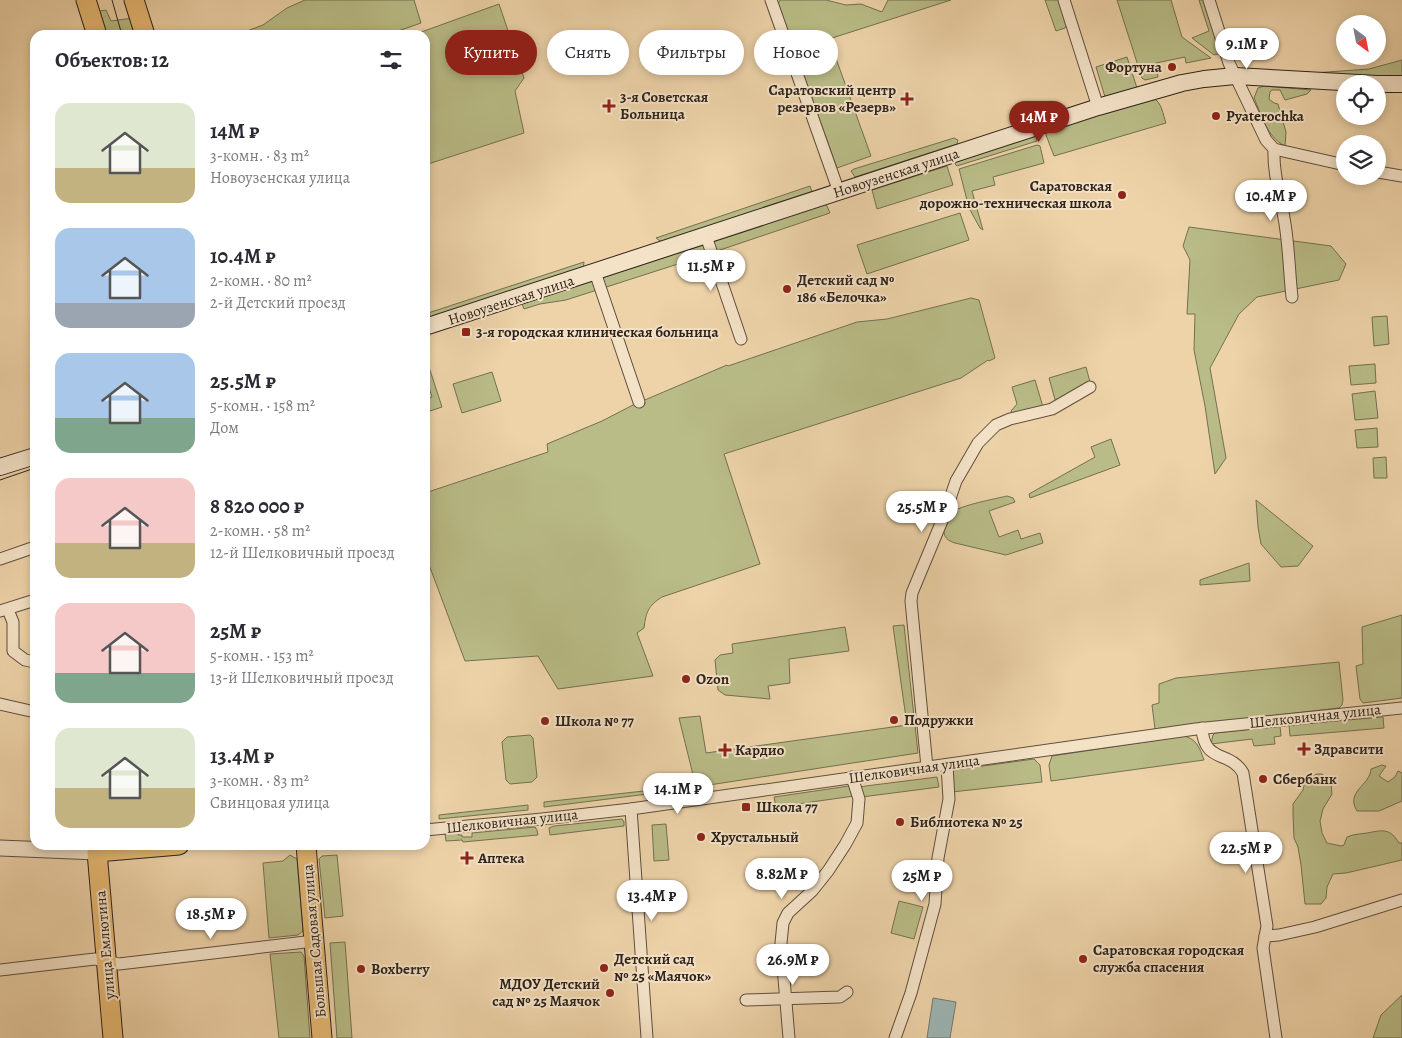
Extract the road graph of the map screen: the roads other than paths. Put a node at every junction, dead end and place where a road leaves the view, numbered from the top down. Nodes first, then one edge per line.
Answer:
1 (86, 0) edge
2 (134, 0) edge
3 (771, 0) edge
4 (1064, 0) edge
5 (1209, 0) edge
6 (95, 30) edge
7 (143, 30) edge
8 (1235, 76) junction
9 (1336, 82) edge
10 (1386, 84) edge
11 (1402, 84) edge
12 (1098, 107) junction
13 (1274, 148) junction
14 (1336, 163) edge
15 (1386, 173) edge
16 (1402, 176) edge
17 (839, 192) junction
18 (706, 236) junction
19 (595, 272) junction
20 (1292, 296) dead end
21 (430, 325) edge
22 (741, 339) dead end
23 (1090, 387) dead end
24 (638, 402) dead end
25 (30, 457) edge
26 (0, 466) edge
27 (30, 548) edge
28 (0, 559) edge
29 (30, 602) edge
30 (4, 610) edge
31 (30, 661) edge
32 (0, 704) edge
33 (1402, 708) edge
34 (30, 711) edge
35 (1202, 728) junction
36 (946, 765) junction
37 (927, 767) junction
38 (852, 777) junction
39 (631, 809) junction
40 (430, 830) edge
41 (0, 848) edge
42 (30, 848) edge
43 (100, 850) edge
44 (306, 850) edge
45 (1402, 900) edge
46 (1265, 936) junction
47 (314, 941) junction
48 (106, 961) junction
49 (0, 970) edge
50 (847, 992) dead end
51 (787, 999) junction
52 (746, 1000) dead end
53 (113, 1038) edge
54 (322, 1038) edge
55 (647, 1038) edge
56 (789, 1038) edge
57 (895, 1038) edge
58 (1276, 1038) edge

1 - 6 main road
2 - 7 main road
3 - 17 street
4 - 12 street
5 - 8 street
8 - 9 main road, Новоузенская улица
8 - 12 main road, Новоузенская улица
8 - 13 street
10 - 11 main road, Новоузенская улица
12 - 17 main road, Новоузенская улица
13 - 14 street
13 - 20 street
15 - 16 street
17 - 18 main road, Новоузенская улица
18 - 19 main road, Новоузенская улица
18 - 22 street
19 - 21 main road, Новоузенская улица
19 - 24 street
23 - 37 street
25 - 26 main road
27 - 28 street
29 - 30 street
30 - 31 street
32 - 34 street
33 - 35 street, Шелковичная улица
35 - 36 street, Шелковичная улица
35 - 46 street
36 - 37 street, Шелковичная улица
36 - 57 street
37 - 38 street, Шелковичная улица
38 - 39 street, Шелковичная улица
38 - 51 street
39 - 40 street, Шелковичная улица
39 - 55 street
41 - 42 street
43 - 48 main road, улица Емлютина
44 - 47 main road, Большая Садовая улица
45 - 46 street
46 - 58 street
47 - 48 street
47 - 54 main road, Большая Садовая улица
48 - 49 street
48 - 53 main road, улица Емлютина
50 - 51 street
51 - 52 street
51 - 56 street

